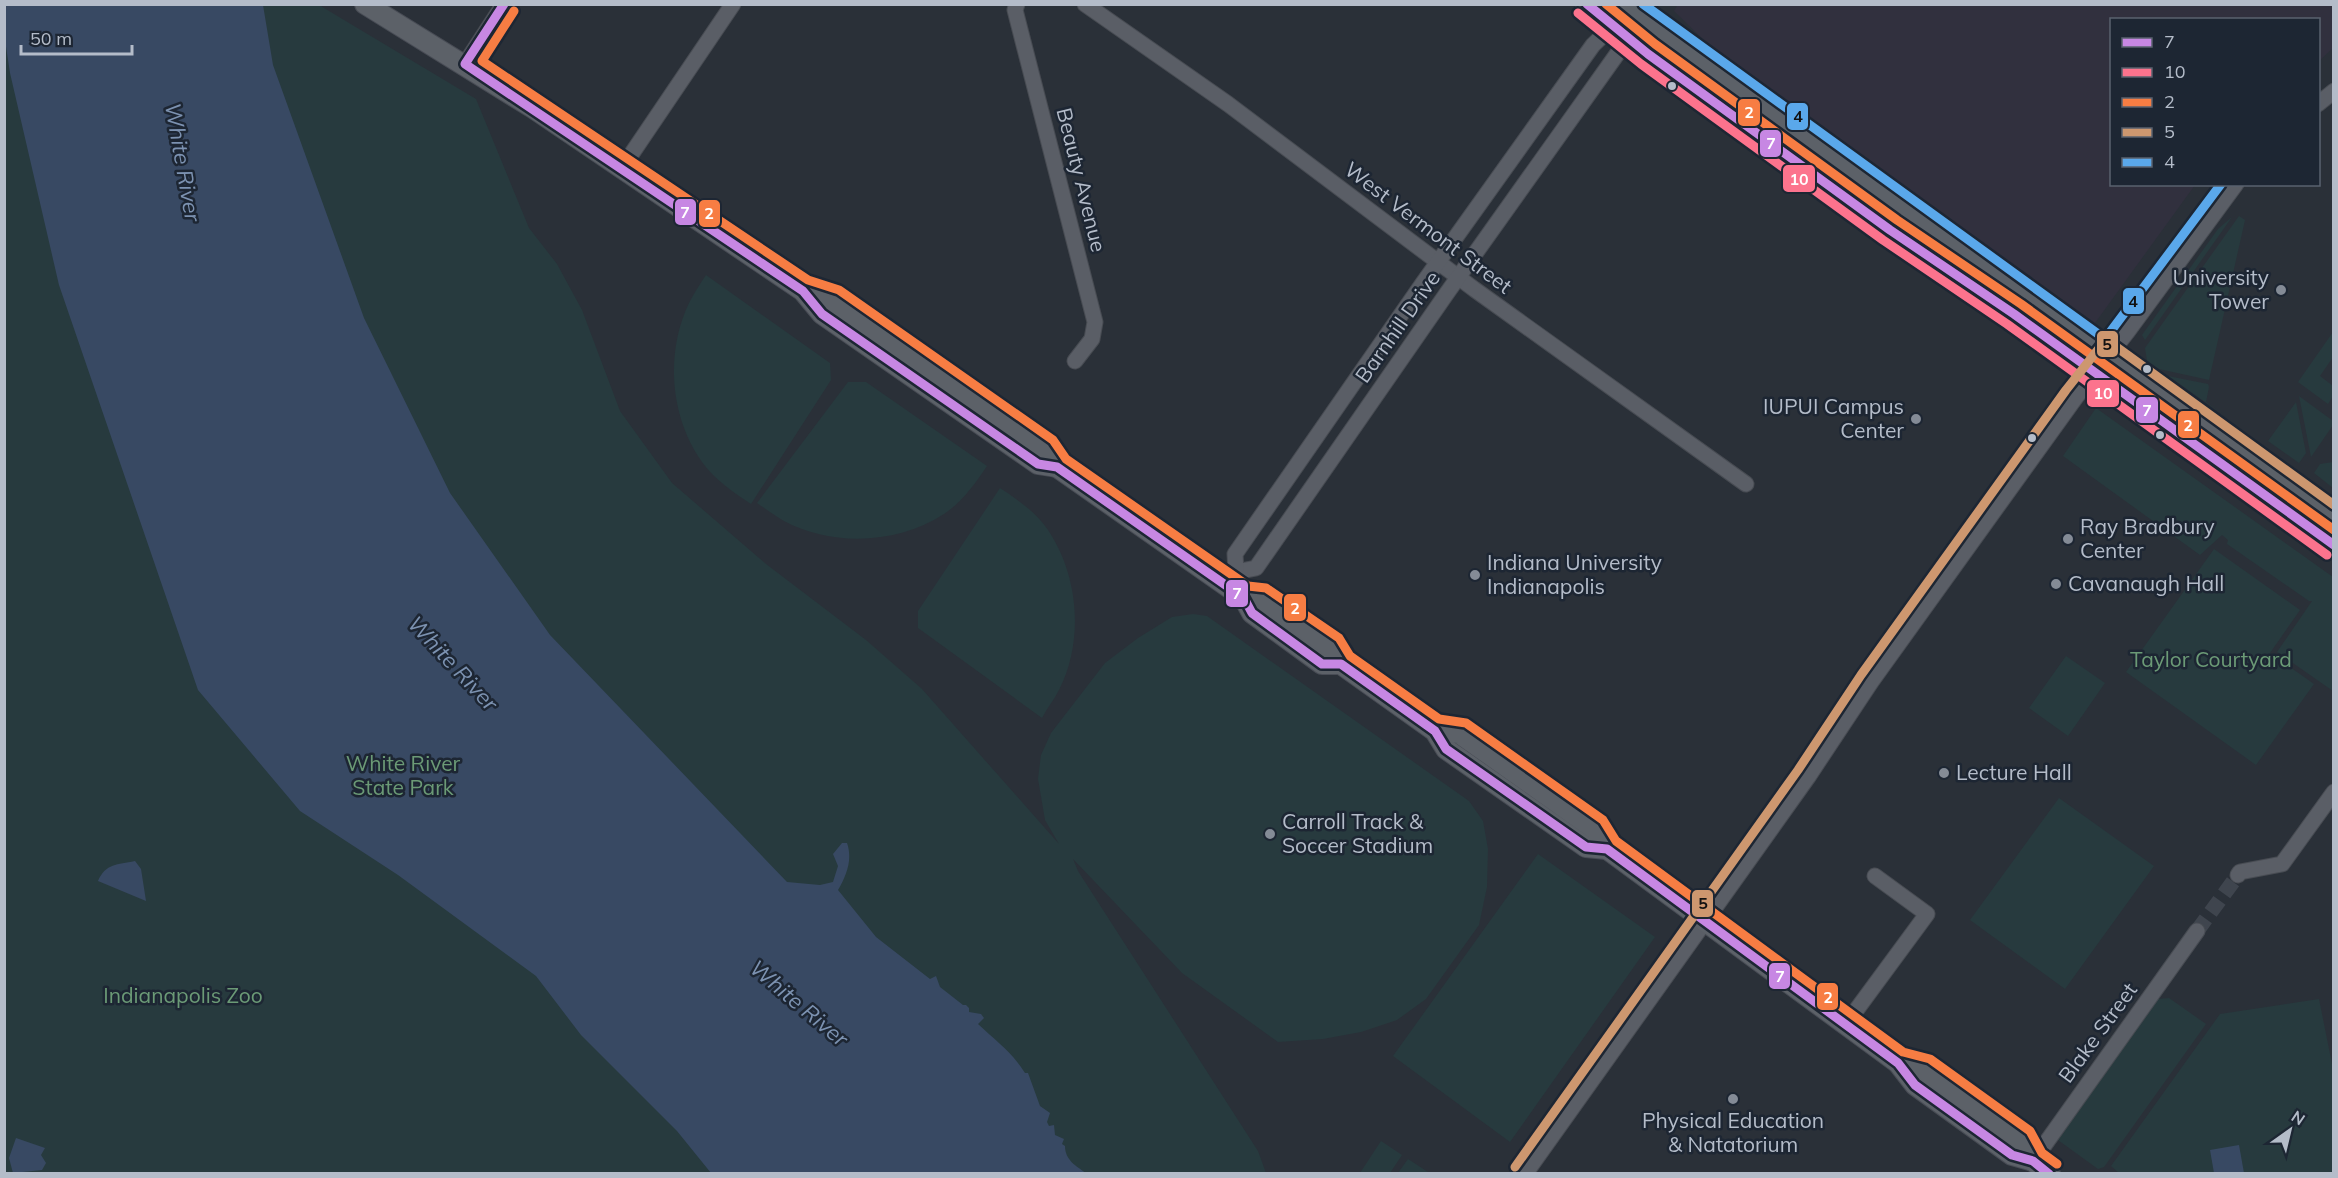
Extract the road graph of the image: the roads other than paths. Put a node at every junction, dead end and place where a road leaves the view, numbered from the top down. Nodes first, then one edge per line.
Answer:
1 (365, 4) edge
2 (504, 4) edge
3 (733, 4) edge
4 (1017, 4) edge
5 (1085, 4) edge
6 (1586, 4) edge
7 (1637, 9) edge
8 (1621, 32) junction
9 (465, 64) junction
10 (2334, 91) edge
11 (2320, 103) edge
12 (622, 168) junction
13 (2235, 186) edge
14 (1438, 261) junction
15 (1458, 277) junction
16 (2108, 356) junction
17 (1075, 361) dead end
18 (2095, 373) junction
19 (1746, 484) dead end
20 (2334, 520) edge
21 (2334, 545) edge
22 (1232, 579) junction
23 (2334, 792) edge
24 (2238, 875) tunnel mouth
25 (1875, 876) dead end
26 (1704, 921) junction
27 (2197, 931) tunnel mouth
28 (1846, 1024) junction
29 (2033, 1161) junction
30 (1526, 1173) edge
31 (2050, 1173) edge

1 - 9 main road
2 - 9 street
3 - 12 street
4 - 17 street, Beauty Avenue
5 - 14 street, West Vermont Street
6 - 8 main road
7 - 8 street, Barnhill Drive
7 - 16 main road
8 - 14 street, Barnhill Drive
8 - 15 street, Barnhill Drive
8 - 18 main road
9 - 12 main road
10 - 11 street
12 - 22 main road
13 - 16 street
14 - 15 street, West Vermont Street
14 - 22 street, Barnhill Drive
15 - 19 street, West Vermont Street
15 - 22 street, Barnhill Drive
16 - 18 street
16 - 20 main road
18 - 21 main road
18 - 26 street
22 - 26 main road
23 - 24 street
25 - 28 street
26 - 28 main road
26 - 30 street
27 - 29 street, Blake Street
28 - 29 main road
29 - 31 main road

